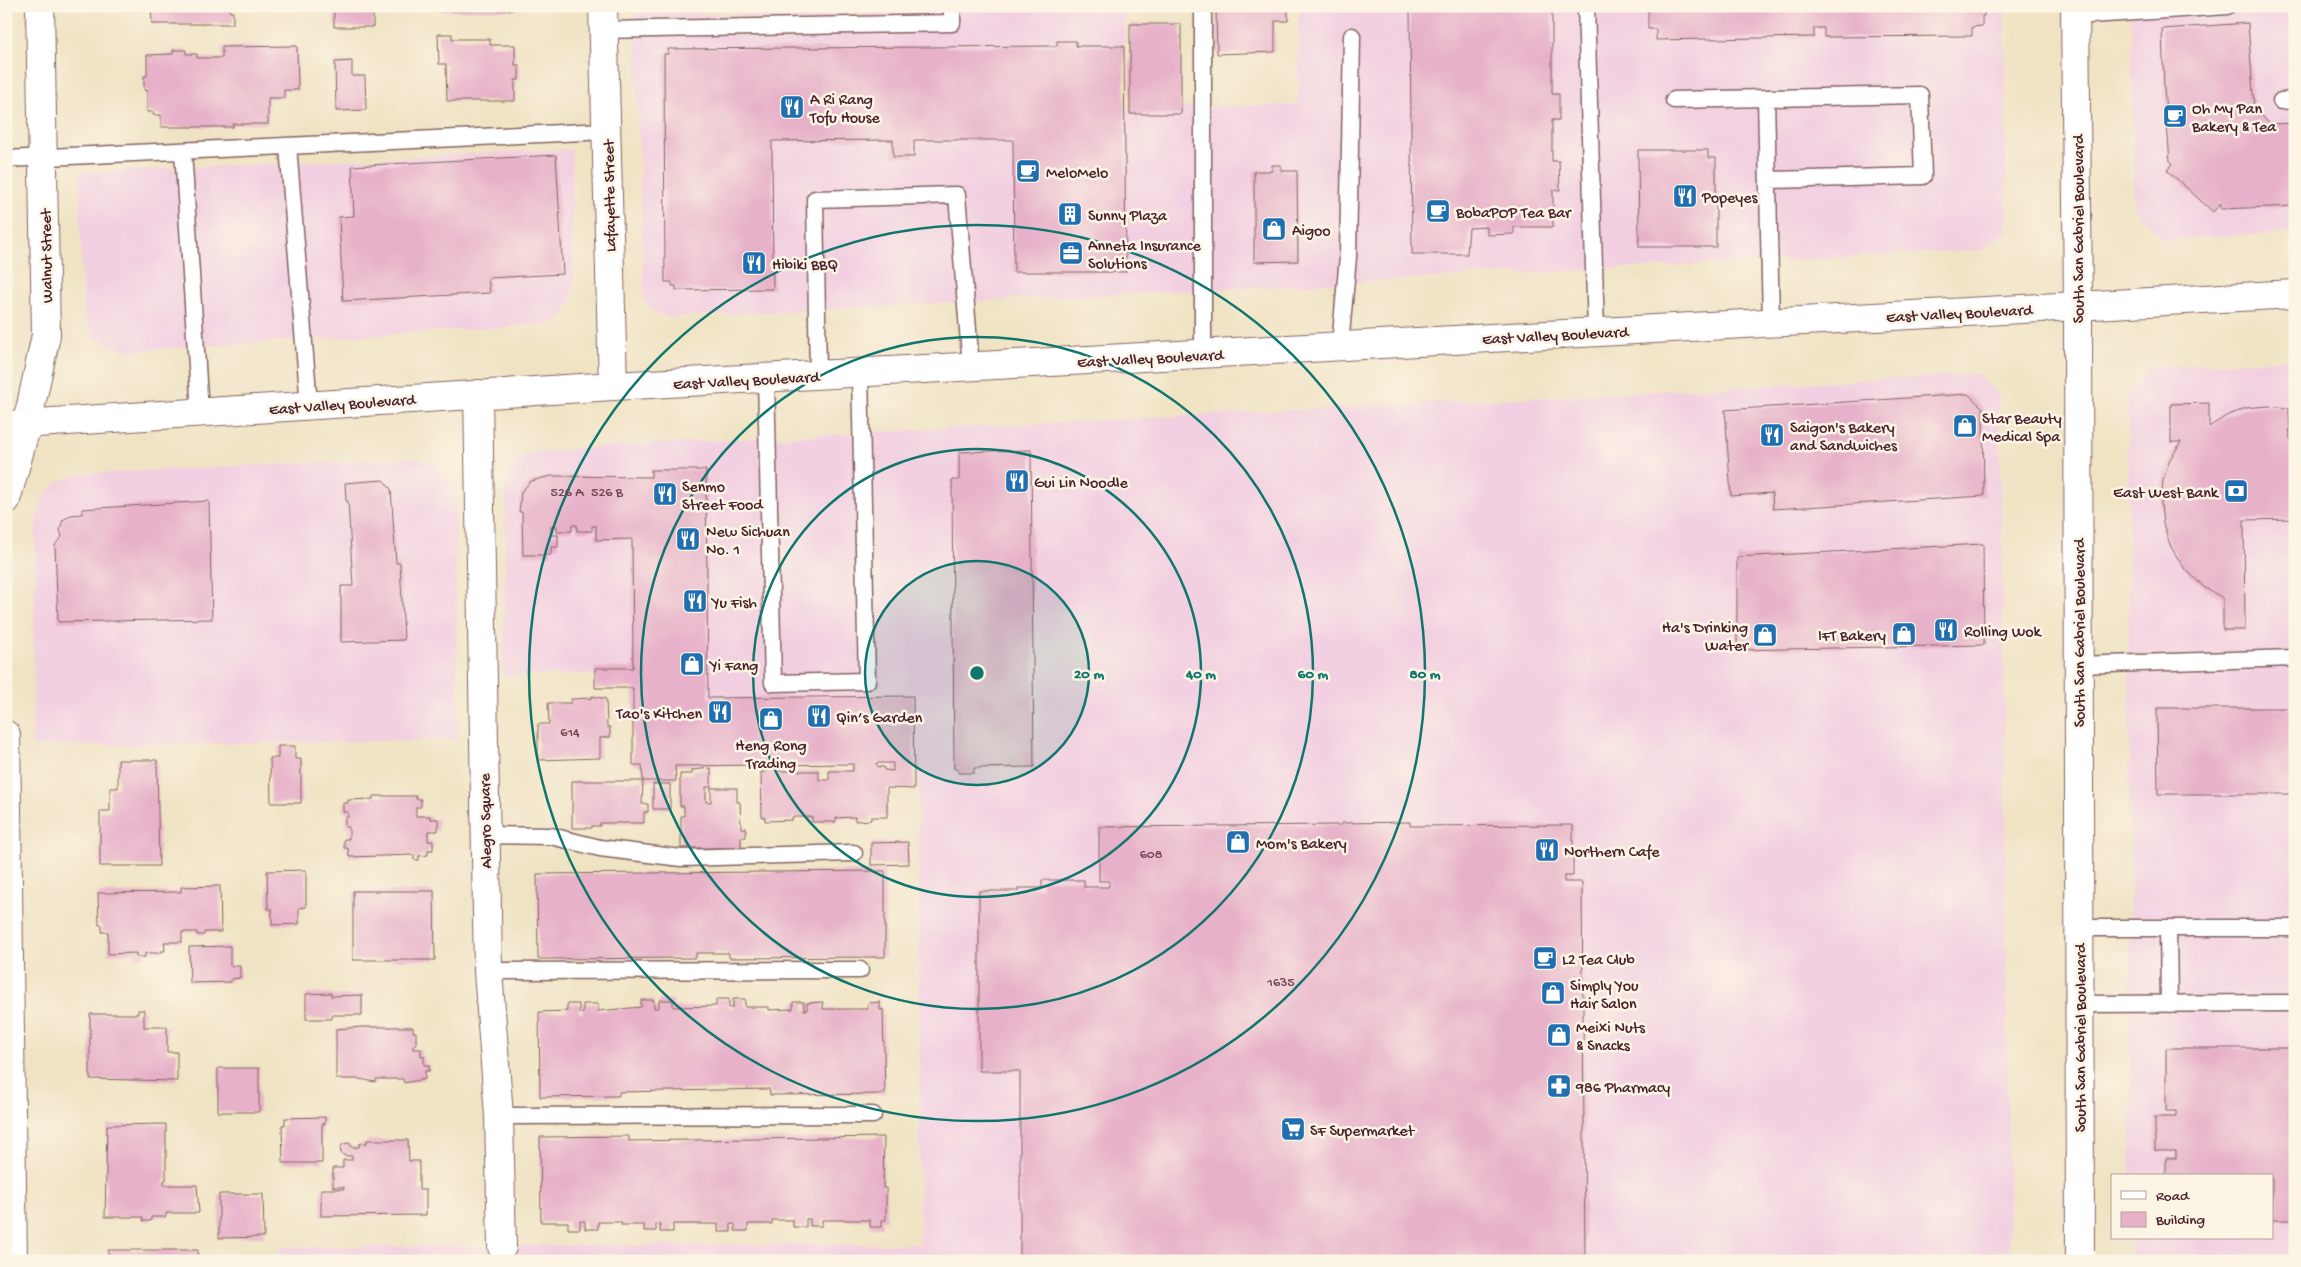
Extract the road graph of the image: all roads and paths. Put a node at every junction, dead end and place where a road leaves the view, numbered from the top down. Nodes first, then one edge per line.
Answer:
1 (40, 6) edge
2 (952, 6) edge
3 (1203, 6) edge
4 (1586, 6) edge
5 (2227, 6) edge
6 (2075, 11) edge
7 (603, 18) edge
8 (1352, 36) dead end
9 (1766, 98) junction
10 (1674, 100) dead end
11 (606, 131) junction
12 (288, 146) junction
13 (183, 151) junction
14 (43, 157) junction
15 (6, 159) edge
16 (1768, 180) junction
17 (2295, 294) edge
18 (2078, 305) junction
19 (1771, 322) junction
20 (1596, 332) junction
21 (1340, 346) junction
22 (1203, 354) junction
23 (971, 367) junction
24 (860, 373) junction
25 (818, 375) junction
26 (766, 378) junction
27 (613, 386) junction
28 (478, 394) junction
29 (309, 405) junction
30 (200, 412) junction
31 (17, 425) edge
32 (6, 500) edge
33 (2295, 658) edge
34 (2078, 665) junction
35 (6, 734) edge
36 (6, 754) edge
37 (484, 835) junction
38 (854, 853) dead end
39 (2079, 928) junction
40 (2168, 928) junction
41 (2295, 928) edge
42 (860, 970) dead end
43 (488, 971) junction
44 (2295, 1003) edge
45 (2079, 1004) junction
46 (2169, 1004) junction
47 (873, 1115) dead end
48 (499, 1116) junction
49 (500, 1254) edge
50 (13, 1261) edge
51 (2080, 1261) edge

1 - 14 main road, Walnut Street
2 - 7 lane
3 - 22 lane
4 - 20 lane
5 - 6 lane
6 - 18 main road, South San Gabriel Boulevard
7 - 11 main road, Lafayette Street
8 - 21 lane
9 - 10 lane
9 - 16 lane
9 - 16 lane
11 - 12 lane
11 - 27 main road, Lafayette Street
12 - 13 lane
12 - 29 lane
13 - 14 lane
13 - 30 lane
14 - 15 lane
14 - 31 main road, Walnut Street
16 - 19 lane
17 - 18 main road, East Valley Boulevard
18 - 19 main road, East Valley Boulevard
18 - 34 main road, South San Gabriel Boulevard
19 - 20 main road, East Valley Boulevard
20 - 21 main road, East Valley Boulevard
21 - 22 main road, East Valley Boulevard
22 - 23 main road, East Valley Boulevard
23 - 24 main road, East Valley Boulevard
23 - 25 lane
24 - 25 main road, East Valley Boulevard
24 - 26 lane
25 - 26 main road, East Valley Boulevard
26 - 27 main road, East Valley Boulevard
27 - 28 main road, East Valley Boulevard
28 - 29 main road, East Valley Boulevard
28 - 37 main road, Alegro Square
29 - 30 main road, East Valley Boulevard
30 - 31 main road, East Valley Boulevard
31 - 32 main road, Walnut Street
33 - 34 lane
34 - 39 main road, South San Gabriel Boulevard
35 - 36 main road
36 - 50 main road
37 - 38 lane
37 - 43 main road, Alegro Square
39 - 40 lane
39 - 45 main road, South San Gabriel Boulevard
40 - 41 lane
40 - 46 lane
42 - 43 lane
43 - 48 main road, Alegro Square
44 - 46 lane
45 - 46 lane
45 - 51 main road, South San Gabriel Boulevard
47 - 48 lane
48 - 49 main road, Alegro Square

